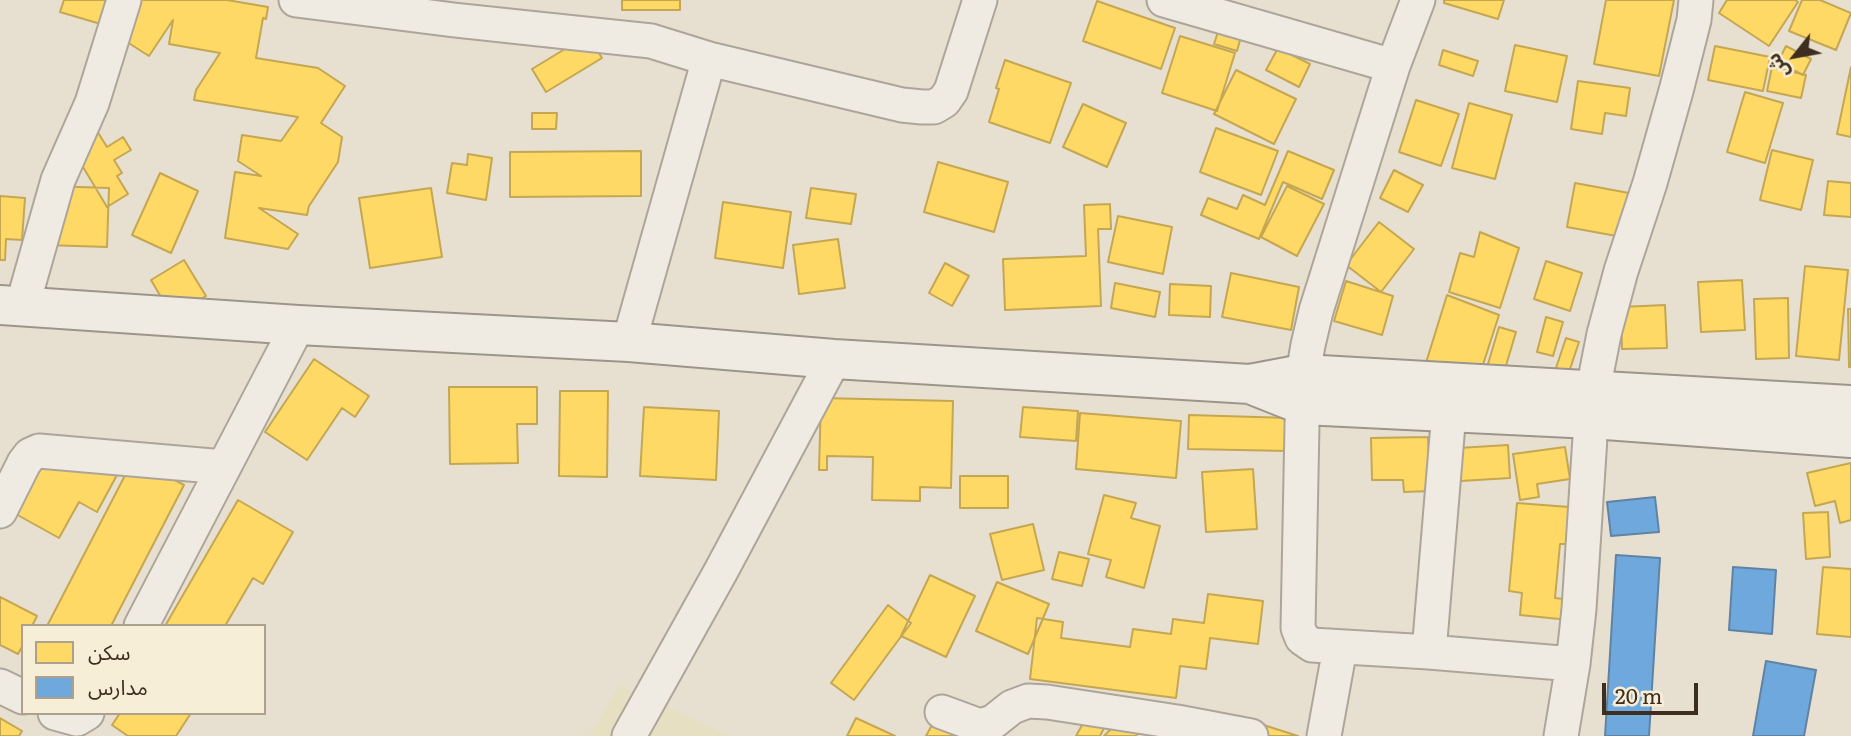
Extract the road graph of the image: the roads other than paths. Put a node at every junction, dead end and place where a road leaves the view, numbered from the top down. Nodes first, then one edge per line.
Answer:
1 (124, 0) edge
2 (296, 0) edge
3 (979, 0) edge
4 (1164, 0) edge
5 (1418, 0) edge
6 (1696, 0) edge
7 (388, 6) edge
8 (709, 59) junction
9 (1393, 66) junction
10 (11, 306) edge
11 (298, 325) junction
12 (629, 342) junction
13 (834, 359) junction
14 (1303, 389) junction
15 (1592, 405) junction
16 (1851, 405) edge
17 (1449, 412) junction
18 (1851, 438) edge
19 (224, 467) junction
20 (0, 511) edge
21 (142, 624) edge
22 (1340, 648) junction
23 (1429, 652) junction
24 (1573, 664) junction
25 (0, 686) edge
26 (21, 696) edge
27 (942, 712) dead end
28 (62, 715) edge
29 (84, 715) edge
30 (86, 715) edge
31 (71, 736) edge
32 (629, 736) edge
33 (1251, 736) edge
34 (1324, 736) edge
35 (1561, 736) edge

1 - 10 street
2 - 7 street
3 - 8 street
4 - 9 street
5 - 9 street
6 - 15 street
7 - 8 street
8 - 12 street
9 - 14 street
10 - 11 main road
11 - 12 main road
11 - 19 street
12 - 13 main road
13 - 14 main road
13 - 32 street
14 - 15 main road
14 - 17 main road
14 - 22 street
15 - 16 main road
15 - 17 main road
15 - 18 main road
15 - 24 street
17 - 23 street
19 - 20 street
19 - 21 street
22 - 23 street
22 - 34 street
23 - 24 street
24 - 35 street
25 - 26 street
27 - 33 street
28 - 29 street
30 - 31 street

